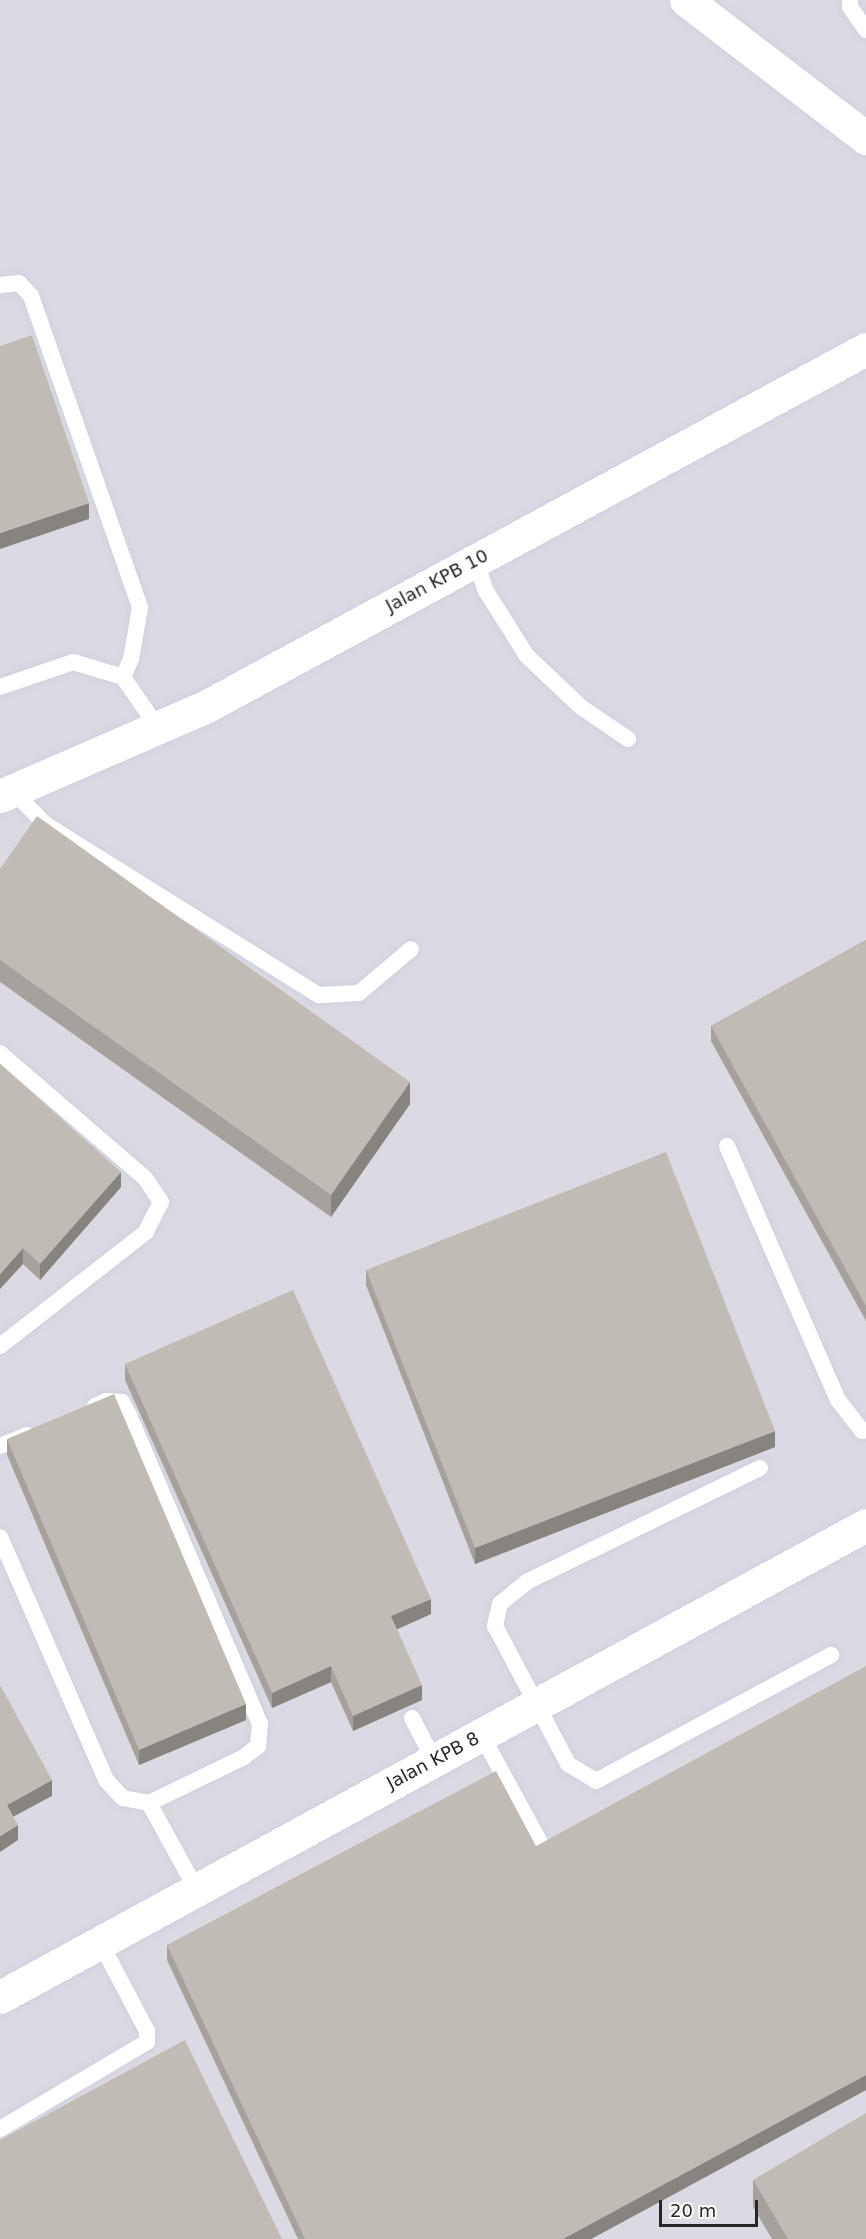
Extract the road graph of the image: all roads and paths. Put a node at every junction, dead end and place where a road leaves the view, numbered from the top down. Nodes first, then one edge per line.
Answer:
1 (686, 0) edge
2 (850, 0) edge
3 (866, 30) edge
4 (866, 138) edge
5 (0, 285) edge
6 (866, 349) edge
7 (476, 561) junction
8 (123, 677) junction
9 (0, 687) edge
10 (158, 728) junction
11 (628, 739) dead end
12 (7, 793) edge
13 (411, 949) dead end
14 (0, 1053) edge
15 (727, 1146) dead end
16 (0, 1346) edge
17 (75, 1415) edge
18 (43, 1428) edge
19 (866, 1430) edge
20 (0, 1446) edge
21 (760, 1468) dead end
22 (866, 1525) edge
23 (0, 1537) edge
24 (831, 1655) dead end
25 (535, 1706) junction
26 (412, 1718) dead end
27 (481, 1734) junction
28 (434, 1760) junction
29 (149, 1803) junction
30 (540, 1842) edge
31 (196, 1889) junction
32 (100, 1942) junction
33 (0, 1997) edge
34 (0, 2128) edge

1 - 4 street
2 - 3 lane
5 - 8 lane
6 - 7 street, Jalan KPB 10
7 - 10 street, Jalan KPB 10
7 - 11 lane
8 - 9 lane
8 - 10 lane
10 - 12 street, Jalan KPB 10
12 - 13 lane
14 - 16 lane
15 - 19 lane
17 - 29 lane
18 - 20 lane
21 - 25 lane
22 - 25 street, Jalan KPB 8
23 - 29 lane
24 - 25 lane
25 - 27 street, Jalan KPB 8
26 - 28 lane
27 - 28 street, Jalan KPB 8
27 - 30 lane
28 - 31 street, Jalan KPB 8
29 - 31 lane
31 - 32 street, Jalan KPB 8
32 - 33 street, Jalan KPB 8
32 - 34 lane

